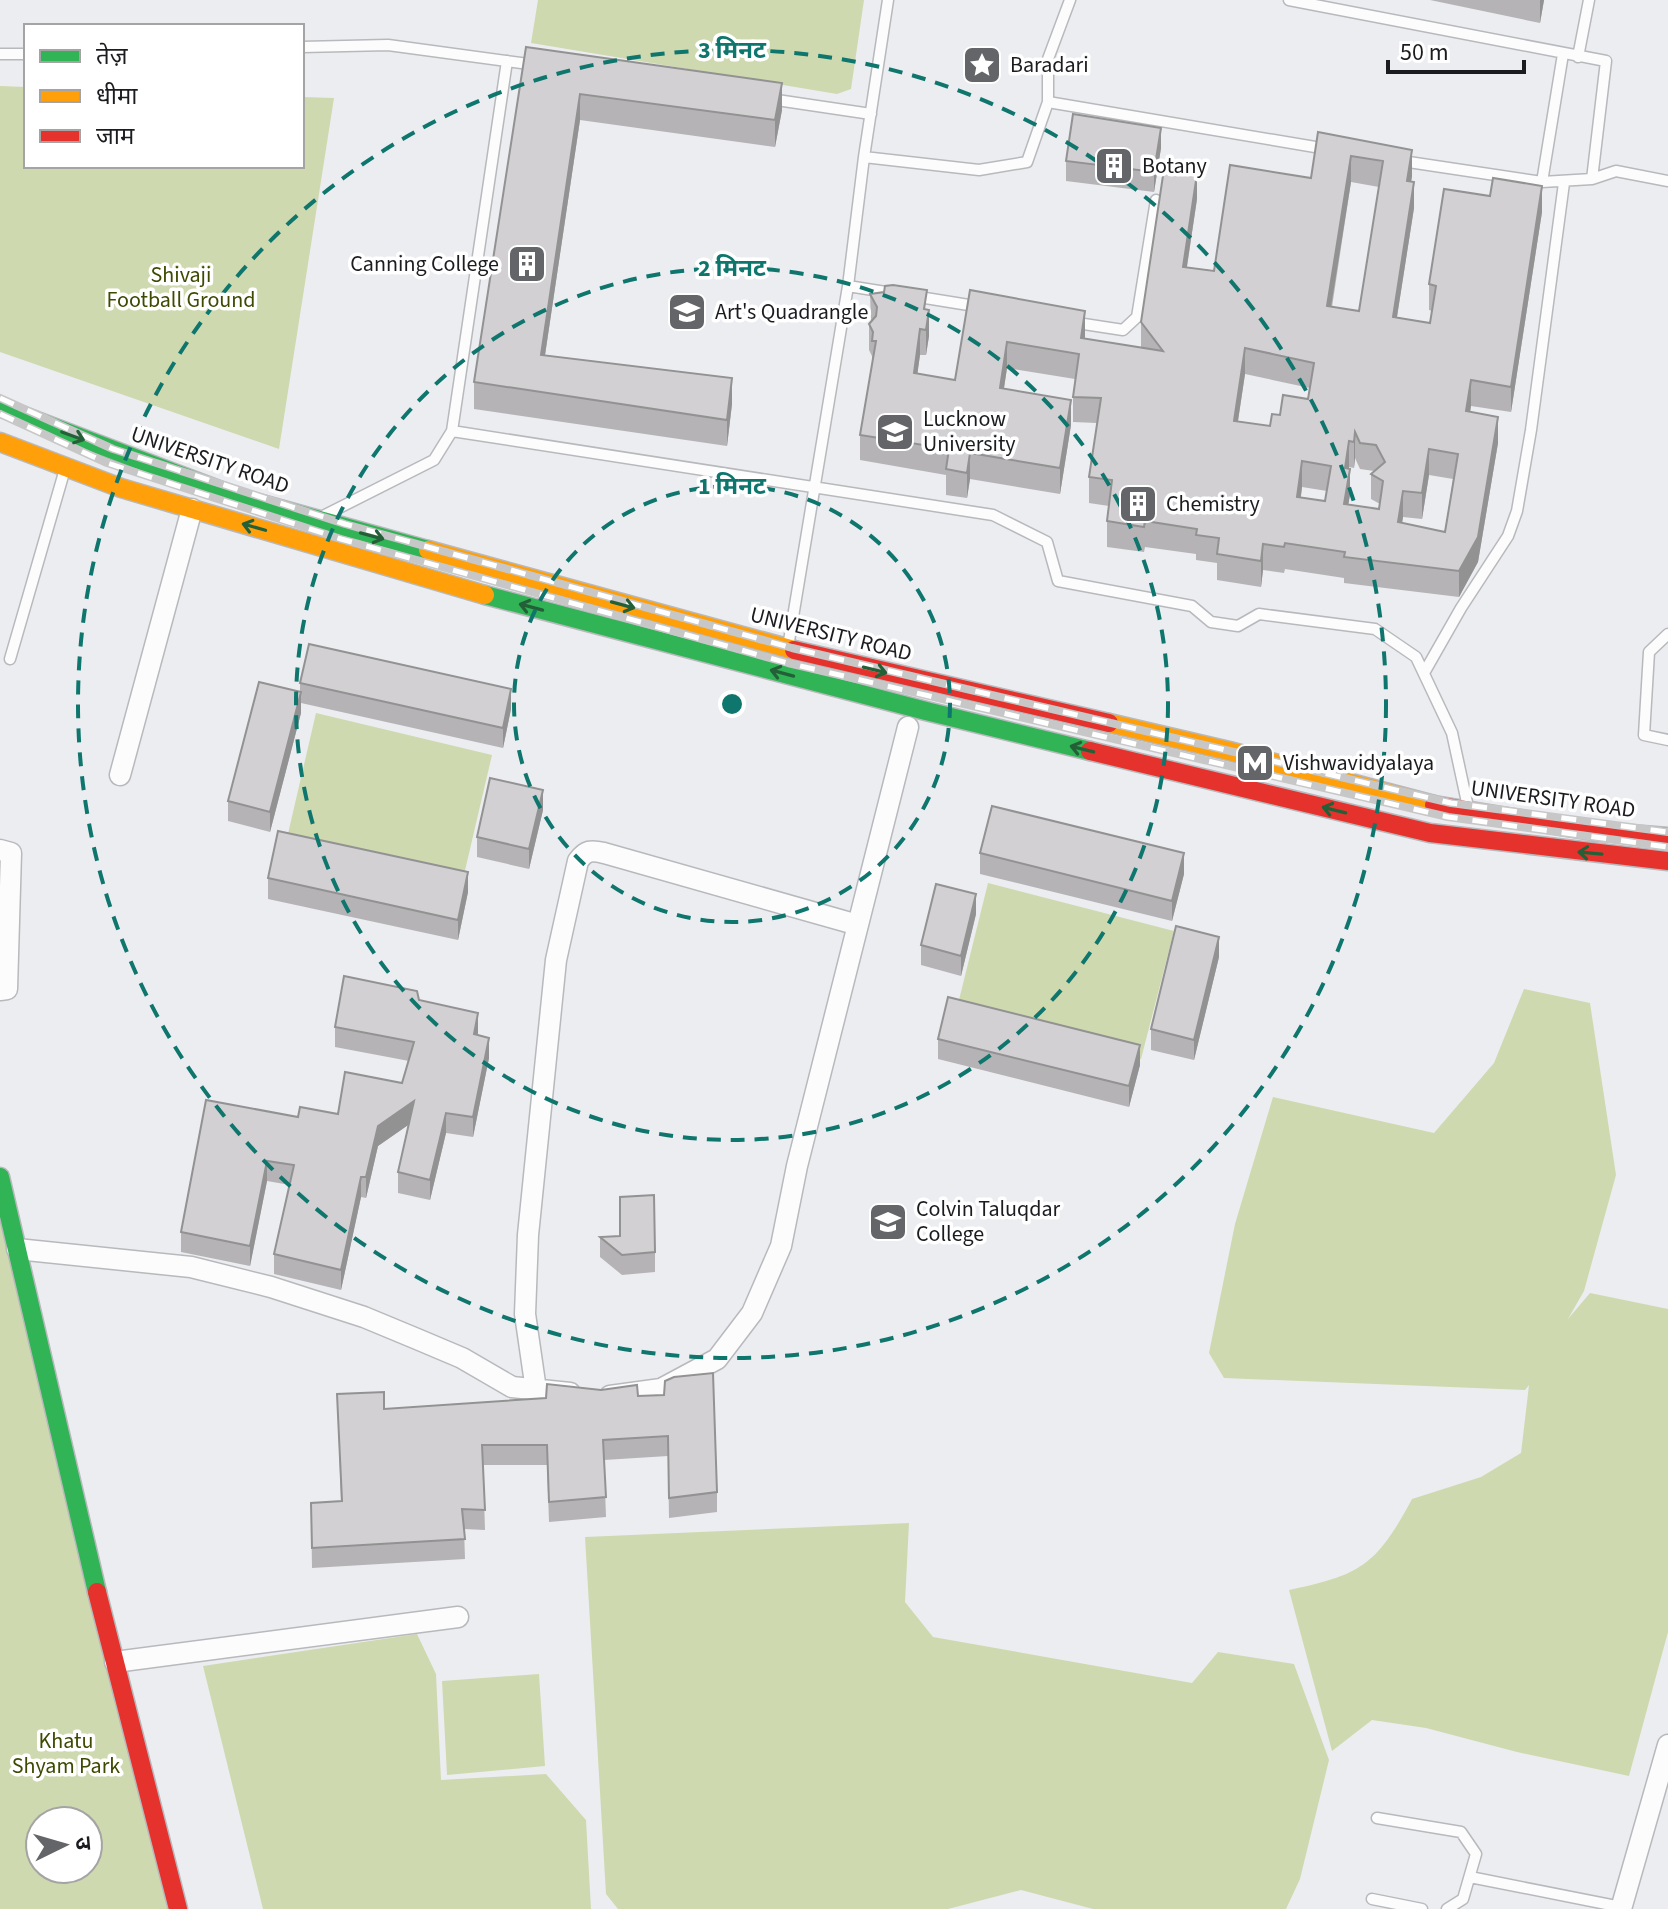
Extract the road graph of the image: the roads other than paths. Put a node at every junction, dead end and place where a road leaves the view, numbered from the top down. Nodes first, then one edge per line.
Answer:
1 (888, 0) edge
2 (1070, 0) edge
3 (1289, 0) edge
4 (1589, 0) edge
5 (304, 47) edge
6 (0, 54) edge
7 (24, 54) edge
8 (1563, 54) junction
9 (1578, 57) junction
10 (507, 61) junction
11 (547, 66) edge
12 (761, 98) edge
13 (1048, 102) junction
14 (871, 114) junction
15 (1346, 152) edge
16 (864, 157) junction
17 (1391, 159) edge
18 (1592, 179) junction
19 (1668, 181) edge
20 (1542, 182) junction
21 (1564, 183) junction
22 (1156, 200) edge
23 (848, 286) junction
24 (986, 308) edge
25 (1062, 320) edge
26 (0, 407) edge
27 (452, 431) junction
28 (0, 442) edge
29 (66, 467) junction
30 (813, 485) junction
31 (192, 509) junction
32 (306, 518) junction
33 (290, 538) junction
34 (1668, 634) edge
35 (788, 649) junction
36 (10, 659) dead end
37 (1424, 673) junction
38 (910, 717) junction
39 (1668, 740) edge
40 (120, 775) dead end
41 (1469, 813) junction
42 (1668, 837) edge
43 (1465, 838) junction
44 (0, 850) edge
45 (1668, 861) edge
46 (858, 925) junction
47 (0, 990) edge
48 (0, 1177) edge
49 (17, 1249) junction
50 (536, 1390) junction
51 (458, 1617) dead end
52 (115, 1662) junction
53 (1668, 1745) edge
54 (1377, 1818) dead end
55 (1470, 1877) junction
56 (1372, 1899) dead end
57 (1621, 1908) edge
58 (178, 1909) edge
59 (1422, 1909) edge
60 (1447, 1909) edge

1 - 14 lane
2 - 13 lane
3 - 8 lane
4 - 9 lane
5 - 10 lane
6 - 7 lane
8 - 9 lane
8 - 20 lane
9 - 18 lane
10 - 11 lane
10 - 27 lane
12 - 14 lane
13 - 15 lane
13 - 16 lane
14 - 16 lane
16 - 23 lane
17 - 20 lane
18 - 19 lane
18 - 21 lane
20 - 21 lane
21 - 37 lane
22 - 25 lane
23 - 24 lane
23 - 30 lane
26 -> 32 main road, UNIVERSITY ROAD
27 - 30 lane
27 - 32 lane
28 - 29 main road
29 - 31 main road
29 - 36 lane
30 - 35 lane
30 - 37 lane
33 -> 31 main road
31 - 40 street
32 - 33 main road
32 -> 35 main road, UNIVERSITY ROAD
38 -> 33 main road
34 - 39 lane
35 -> 41 main road, UNIVERSITY ROAD
37 - 41 lane
43 -> 38 main road
38 - 46 street
41 - 42 main road, UNIVERSITY ROAD
41 - 43 lane
45 -> 43 main road
44 - 47 street
46 - 50 street
46 - 50 street
48 - 49 main road
49 - 50 street
49 - 52 main road
51 - 52 street
52 - 58 main road
53 - 57 street
54 - 55 lane
55 - 57 lane
55 - 60 lane
56 - 59 lane

